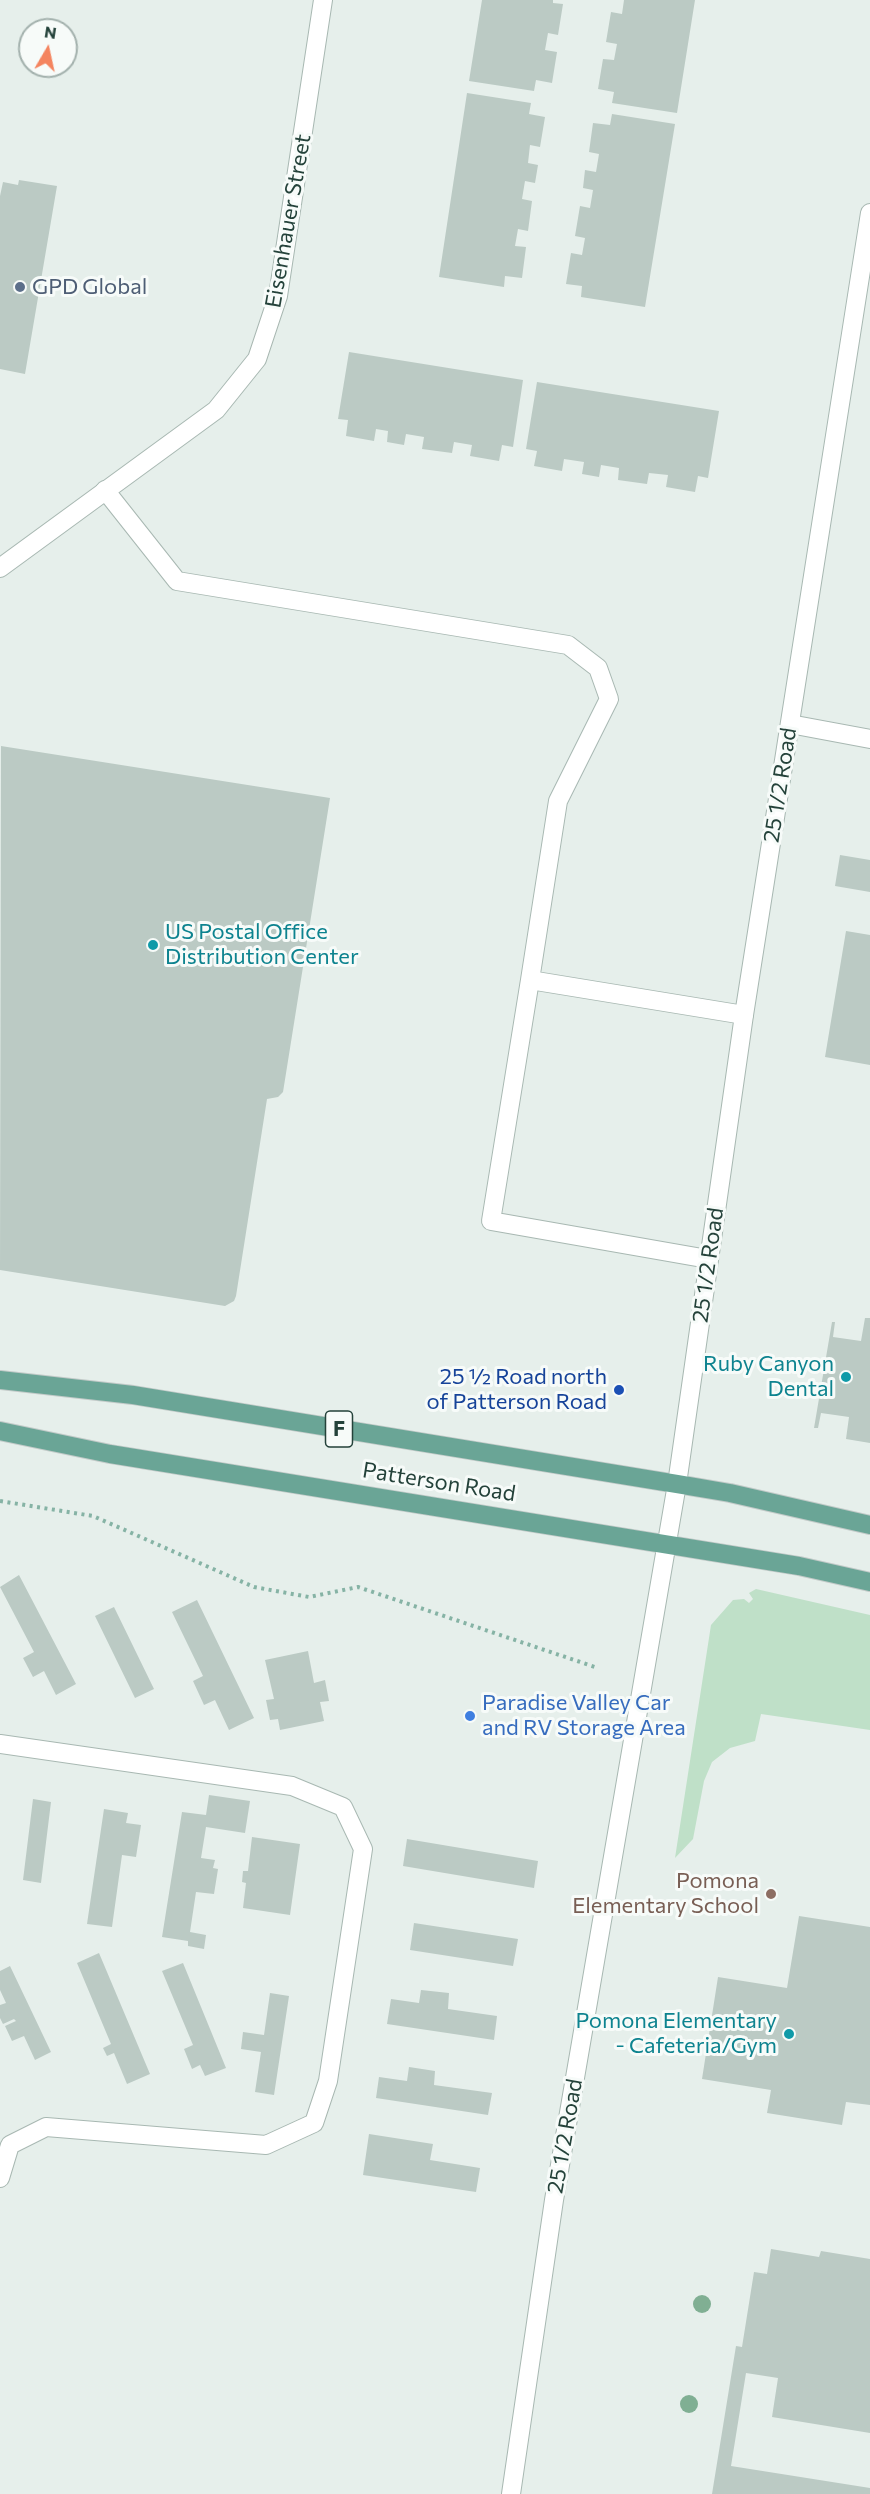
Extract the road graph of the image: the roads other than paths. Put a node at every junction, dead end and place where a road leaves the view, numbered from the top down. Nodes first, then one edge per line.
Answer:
1 (323, 0) edge
2 (870, 213) edge
3 (105, 490) junction
4 (0, 568) edge
5 (790, 724) junction
6 (870, 739) edge
7 (530, 980) junction
8 (744, 1015) junction
9 (708, 1259) junction
10 (0, 1380) edge
11 (0, 1431) edge
12 (677, 1484) junction
13 (870, 1525) edge
14 (667, 1544) junction
15 (870, 1582) edge
16 (0, 1744) edge
17 (0, 2178) edge
18 (511, 2494) edge

1 - 3 street, Eisenhauer Street
2 - 5 street, 25 1/2 Road
3 - 4 street, Eisenhauer Street
3 - 7 street
5 - 6 street
5 - 8 street, 25 1/2 Road
7 - 8 street
7 - 9 street
8 - 9 street, 25 1/2 Road
9 - 12 street, 25 1/2 Road
10 - 12 main road, Patterson Road / F
11 - 14 main road, Patterson Road
12 - 13 main road, Patterson Road / F
12 - 14 street, 25 1/2 Road
14 - 15 main road, Patterson Road
14 - 18 street, 25 1/2 Road
16 - 17 street

